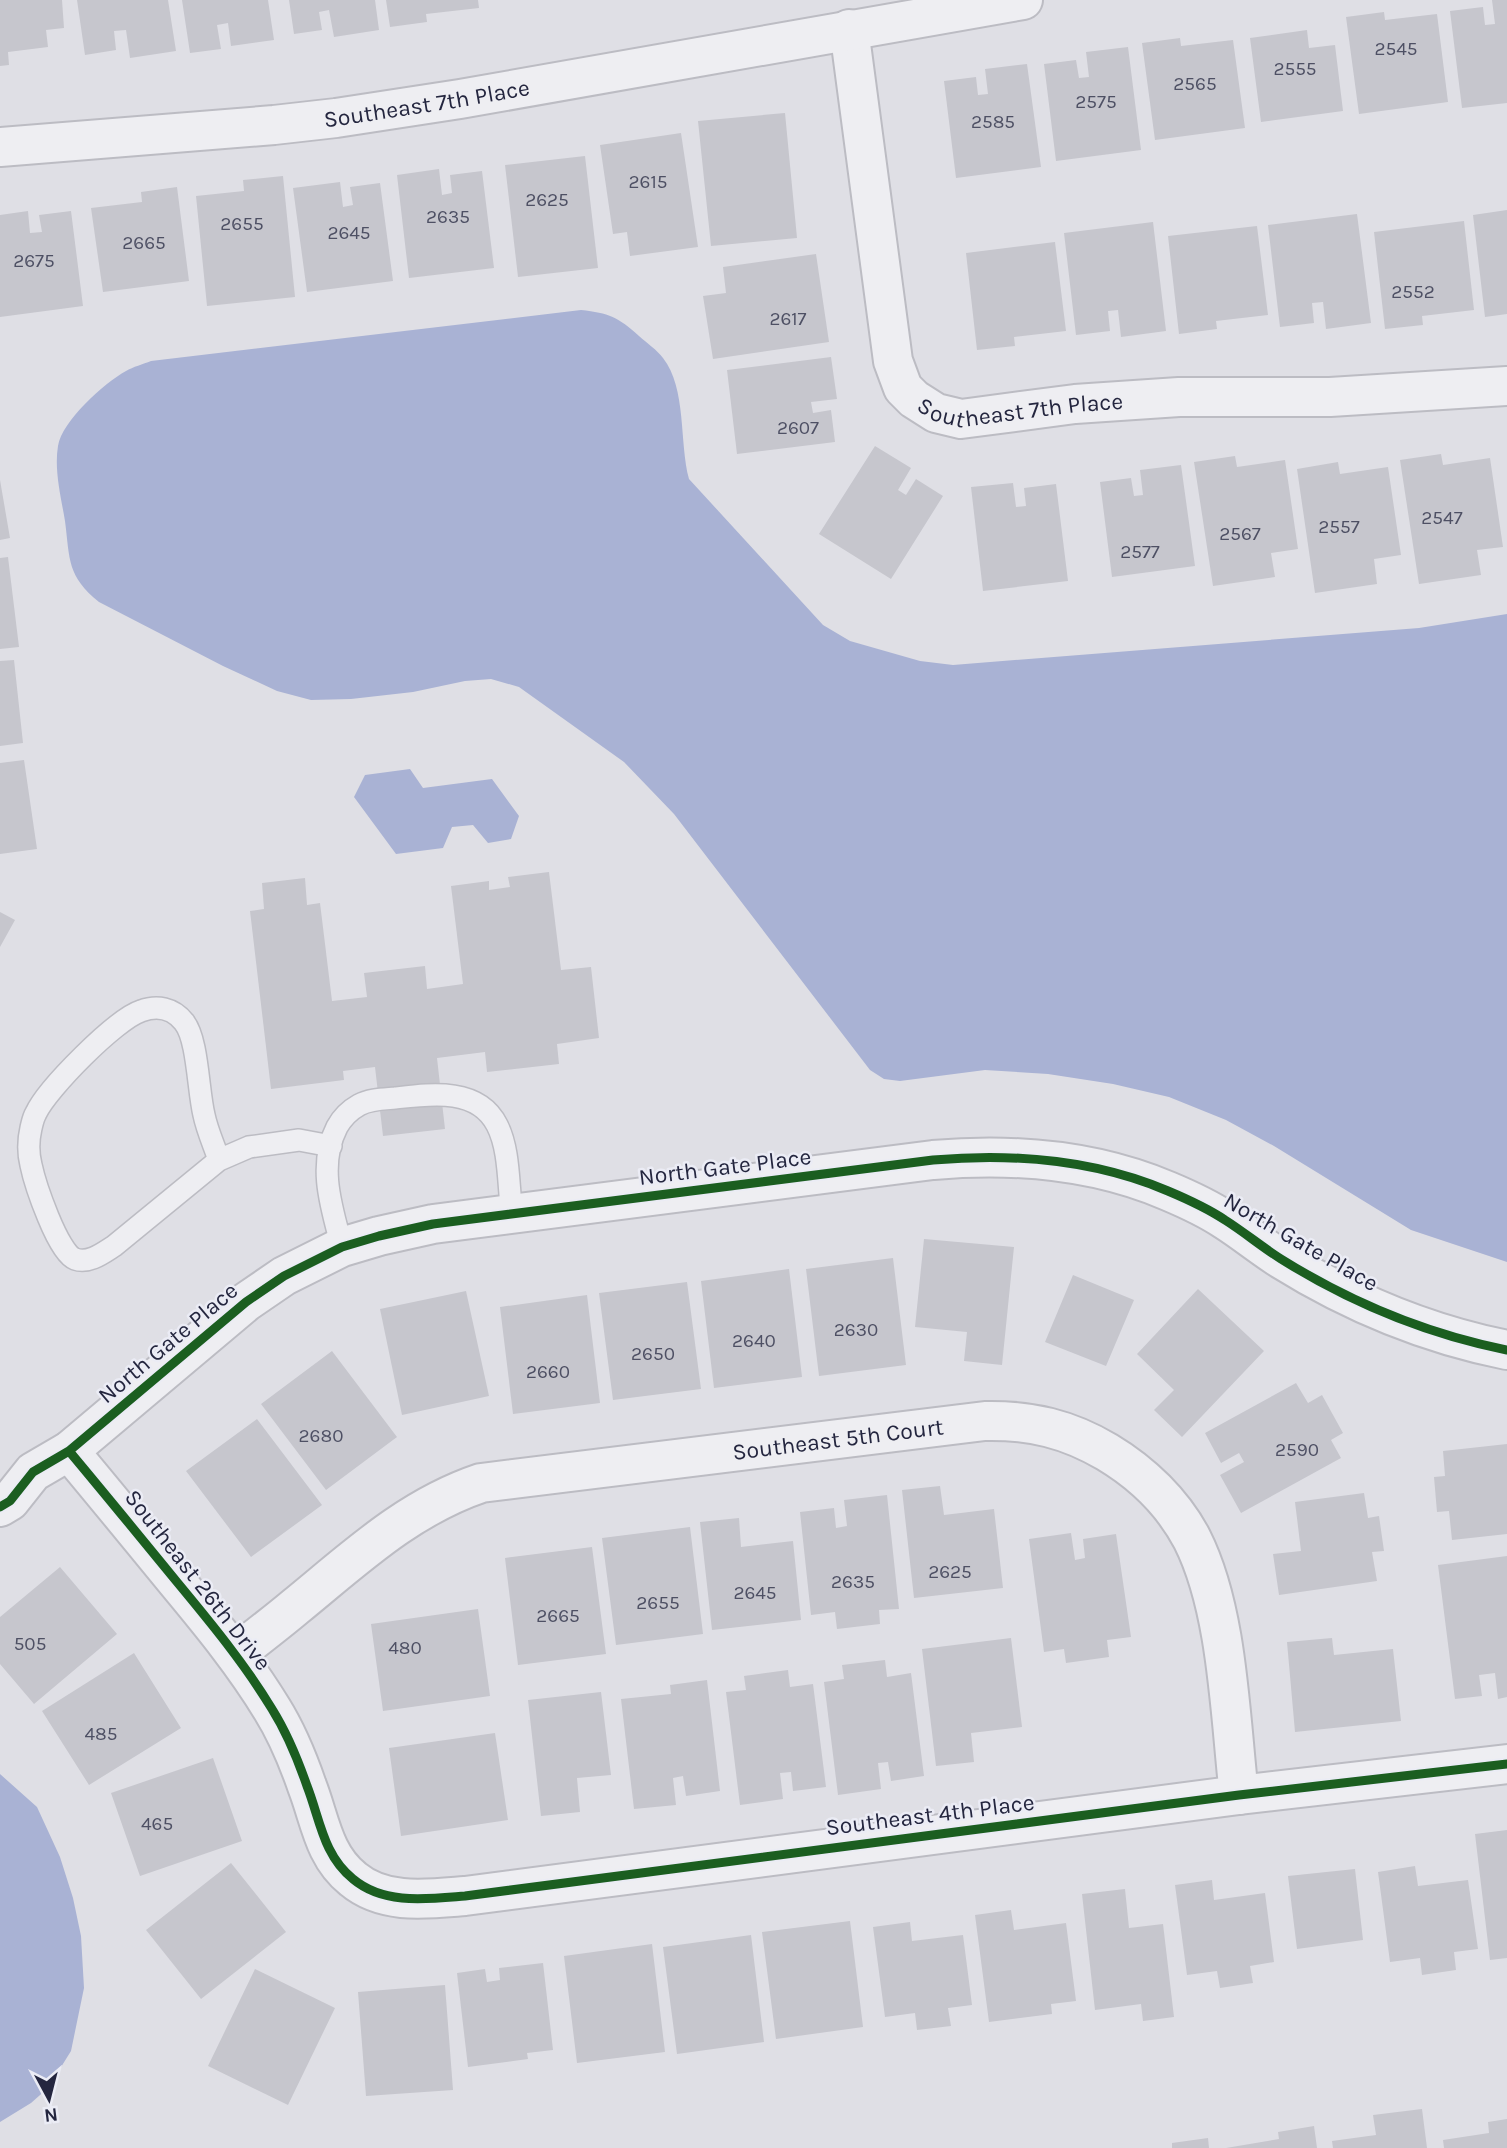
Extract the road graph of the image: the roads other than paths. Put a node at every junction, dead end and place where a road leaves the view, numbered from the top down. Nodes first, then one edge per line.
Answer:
1 (1023, 0) edge
2 (849, 29) junction
3 (0, 147) edge
4 (1507, 387) edge
5 (331, 1146) junction
6 (219, 1160) junction
7 (512, 1214) junction
8 (342, 1247) junction
9 (1507, 1350) edge
10 (69, 1451) junction
11 (16, 1474) edge
12 (0, 1507) edge
13 (236, 1654) junction
14 (1507, 1764) edge
15 (1239, 1795) junction
16 (361, 1885) joint

1 - 2 street, Southeast 7th Place
2 - 3 street, Southeast 7th Place
2 - 4 street, Southeast 7th Place
5 - 6 lane
5 - 7 lane
5 - 8 lane
6 - 6 lane
7 - 8 street, North Gate Place
7 - 9 street, North Gate Place
8 - 10 street, North Gate Place
10 - 11 street, North Gate Place
10 - 13 street, Southeast 26th Drive
11 - 12 street, North Gate Place
13 - 15 street, Southeast 5th Court
13 - 16 street, Southeast 26th Drive
14 - 15 street, Southeast 4th Place
15 - 16 street, Southeast 4th Place

